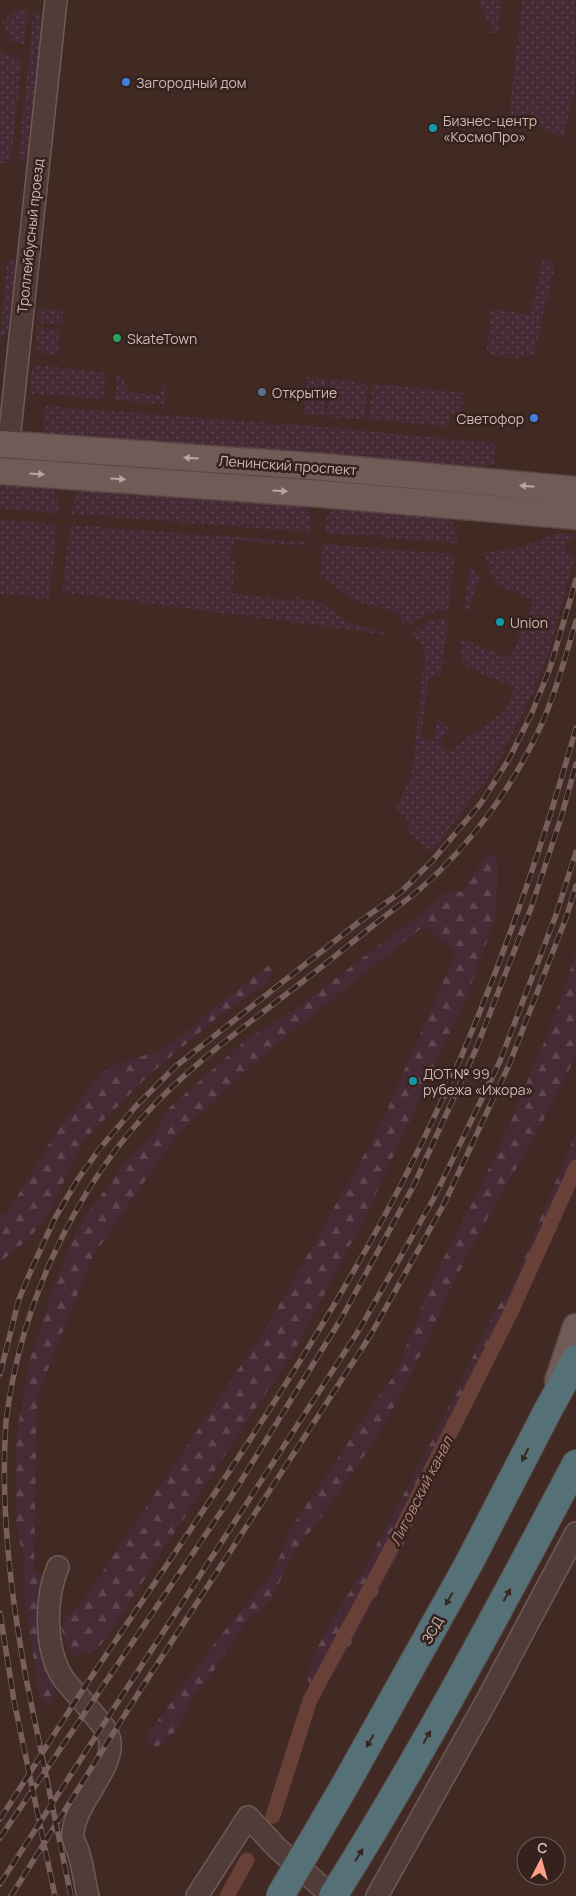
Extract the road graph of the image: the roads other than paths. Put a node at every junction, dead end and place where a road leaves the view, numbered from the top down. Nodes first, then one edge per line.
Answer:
1 (56, 0) edge
2 (4, 445) edge
3 (3, 472) edge
4 (576, 490) edge
5 (576, 516) edge
6 (576, 1327) edge
7 (576, 1359) edge
8 (547, 1412) junction
9 (576, 1464) edge
10 (576, 1533) edge
11 (58, 1567) dead end
12 (88, 1896) edge
13 (197, 1896) edge
14 (280, 1896) edge
15 (332, 1896) edge
16 (377, 1896) edge

1 - 2 street, Троллейбусный проезд
2 - 3 street, Троллейбусный проезд
4 -> 2 main road, Ленинский проспект
3 -> 5 main road, Ленинский проспект
6 - 8 main road
7 - 8 highway, ЗСД
8 -> 14 highway, ЗСД, bridge
15 -> 9 highway
10 - 16 street
11 - 12 street
13 - 15 street

